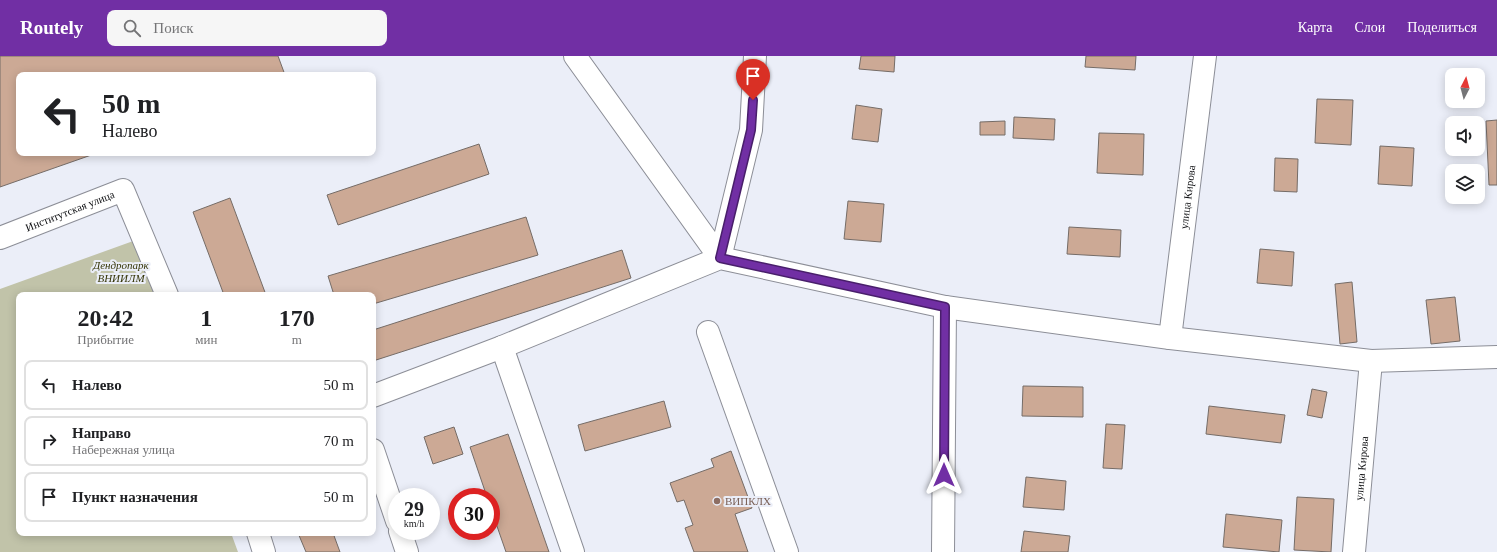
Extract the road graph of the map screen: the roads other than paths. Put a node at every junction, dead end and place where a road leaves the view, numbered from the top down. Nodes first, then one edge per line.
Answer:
1 (575, 56) edge
2 (755, 56) edge
3 (1205, 56) edge
4 (0, 238) edge
5 (720, 258) junction
6 (166, 292) edge
7 (945, 307) junction
8 (708, 332) dead end
9 (1170, 338) junction
10 (502, 347) junction
11 (1497, 357) edge
12 (1372, 361) junction
13 (376, 395) edge
14 (376, 459) edge
15 (388, 494) edge
16 (259, 536) edge
17 (403, 540) edge
18 (264, 552) edge
19 (407, 552) edge
20 (573, 552) edge
21 (787, 552) edge
22 (943, 552) edge
23 (1354, 552) edge

1 - 5 street
2 - 5 street
3 - 9 street, улица Кирова
4 - 6 street, Институтская улица
5 - 7 street
5 - 10 street
7 - 9 street
7 - 22 street
8 - 21 street
9 - 12 street
10 - 13 street
10 - 20 street
11 - 12 street
12 - 23 street, улица Кирова
14 - 15 street
16 - 18 street
17 - 19 street

